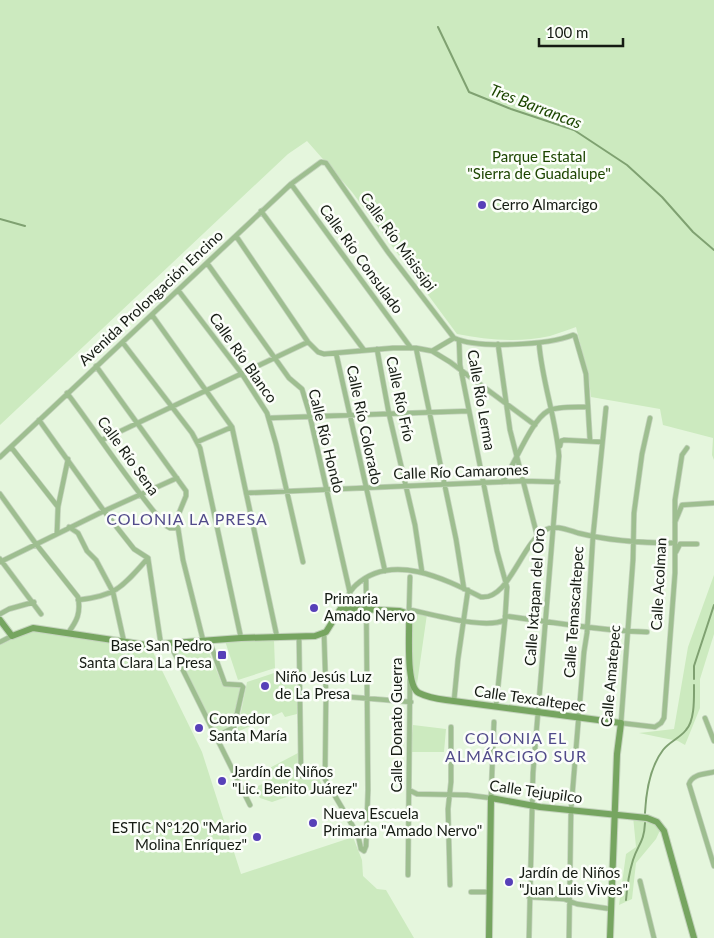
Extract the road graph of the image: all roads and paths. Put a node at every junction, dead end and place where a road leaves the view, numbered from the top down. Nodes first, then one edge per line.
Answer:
1 (322, 162) joint
2 (290, 184) junction
3 (261, 211) junction
4 (236, 236) junction
5 (208, 264) junction
6 (178, 290) junction
7 (152, 315) junction
8 (456, 339) junction
9 (308, 342) junction
10 (123, 343) junction
11 (539, 343) junction
12 (498, 344) junction
13 (413, 348) junction
14 (377, 349) junction
15 (364, 350) junction
16 (432, 350) junction
17 (336, 353) junction
18 (276, 358) junction
19 (96, 366) junction
20 (461, 372) junction
21 (242, 374) junction
22 (207, 391) junction
23 (67, 393) junction
24 (507, 405) junction
25 (587, 406) junction
26 (172, 407) junction
27 (606, 408) dead end
28 (551, 410) junction
29 (469, 411) junction
30 (430, 413) junction
31 (389, 414) junction
32 (349, 416) junction
33 (310, 417) junction
34 (269, 418) junction
35 (650, 418) dead end
36 (39, 420) junction
37 (137, 424) junction
38 (535, 424) junction
39 (232, 427) junction
40 (102, 440) junction
41 (590, 441) junction
42 (197, 442) junction
43 (602, 442) junction
44 (11, 447) junction
45 (687, 448) dead end
46 (559, 450) junction
47 (518, 456) junction
48 (0, 457) edge
49 (68, 459) junction
50 (177, 478) junction
51 (523, 481) junction
52 (502, 482) junction
53 (558, 482) junction
54 (445, 484) junction
55 (484, 484) junction
56 (405, 486) junction
57 (365, 488) junction
58 (325, 490) junction
59 (286, 491) junction
60 (246, 493) junction
61 (0, 494) edge
62 (139, 494) junction
63 (713, 503) edge
64 (58, 507) junction
65 (104, 511) junction
66 (674, 524) junction
67 (69, 527) junction
68 (553, 527) junction
69 (178, 528) junction
70 (57, 533) junction
71 (537, 535) junction
72 (593, 536) junction
73 (633, 542) junction
74 (674, 543) junction
75 (36, 544) junction
76 (697, 544) dead end
77 (674, 556) junction
78 (148, 558) junction
79 (1, 560) edge
80 (303, 562) dead end
81 (385, 571) junction
82 (422, 572) junction
83 (410, 577) dead end
84 (366, 579) junction
85 (506, 582) junction
86 (466, 590) junction
87 (113, 592) junction
88 (350, 593) junction
89 (78, 600) junction
90 (34, 602) junction
91 (341, 608) junction
92 (365, 609) junction
93 (408, 611) junction
94 (0, 614) edge
95 (41, 614) dead end
96 (505, 618) junction
97 (0, 620) edge
98 (463, 621) junction
99 (547, 621) junction
100 (587, 627) junction
101 (326, 631) junction
102 (628, 632) junction
103 (647, 632) dead end
104 (68, 633) junction
105 (12, 636) junction
106 (278, 637) junction
107 (300, 637) junction
108 (241, 638) junction
109 (206, 640) junction
110 (0, 642) edge
111 (124, 642) junction
112 (170, 644) junction
113 (161, 645) junction
114 (410, 672) junction
115 (326, 695) junction
116 (367, 698) junction
117 (454, 701) junction
118 (410, 702) junction
119 (496, 706) junction
120 (537, 712) junction
121 (578, 716) junction
122 (706, 718) dead end
123 (494, 722) dead end
124 (620, 723) junction
125 (661, 724) joint
126 (451, 727) dead end
127 (216, 737) junction
128 (714, 741) edge
129 (714, 772) edge
130 (301, 776) dead end
131 (409, 790) junction
132 (450, 794) junction
133 (491, 798) junction
134 (250, 804) dead end
135 (531, 804) junction
136 (571, 810) junction
137 (615, 816) junction
138 (714, 866) edge
139 (408, 875) dead end
140 (640, 881) dead end
141 (450, 885) dead end
142 (471, 892) dead end
143 (490, 892) junction
144 (529, 897) junction
145 (570, 901) junction
146 (611, 909) junction
147 (489, 938) edge
148 (529, 938) edge
149 (570, 938) edge
150 (610, 938) edge
151 (654, 938) edge
152 (694, 938) edge

1 - 2 street, Avenida Prolongación Encino
1 - 8 street, Calle Río Misissipi
2 - 3 street, Avenida Prolongación Encino
2 - 13 street, Calle Río Consulado
3 - 4 street, Avenida Prolongación Encino
3 - 15 street, Calle Río Frío
4 - 5 street, Avenida Prolongación Encino
4 - 9 street, Calle Río Colorado
5 - 6 street, Avenida Prolongación Encino
5 - 18 street, Calle Río Hondo
6 - 7 street, Avenida Prolongación Encino
6 - 21 street, Calle Río Blanco
7 - 10 street, Avenida Prolongación Encino
7 - 22 street
8 - 12 street
8 - 16 street
8 - 20 street, Calle Río Lerma
9 - 17 street, Calle Río Colorado
9 - 18 street
10 - 19 street, Avenida Prolongación Encino
10 - 26 street
11 - 12 street
11 - 25 street
11 - 28 street, Calle Ixtapan del Oro
12 - 24 street
13 - 14 street
13 - 16 street
13 - 30 street, Calle Río Consulado
14 - 15 street
14 - 31 street, Calle Río Frío
15 - 17 street
16 - 20 street
17 - 32 street, Calle Río Colorado
18 - 21 street
18 - 33 street, Calle Río Hondo
19 - 23 street, Avenida Prolongación Encino
19 - 37 street
20 - 24 street
20 - 29 street, Calle Río Lerma
21 - 22 street
21 - 34 street, Calle Río Blanco
22 - 26 street
22 - 39 street
23 - 36 street, Avenida Prolongación Encino
23 - 40 street, Calle Río Sena
24 - 38 street
24 - 47 street
25 - 28 street
25 - 41 street
26 - 37 street
26 - 42 street
27 - 43 street, Calle Temascaltepec
28 - 38 street
28 - 46 street, Calle Ixtapan del Oro
29 - 30 street
29 - 55 street, Calle Río Lerma
30 - 31 street
30 - 54 street, Calle Río Consulado
31 - 32 street
31 - 56 street, Calle Río Frío
32 - 33 street
32 - 57 street, Calle Río Colorado
33 - 34 street
33 - 58 street, Calle Río Hondo
34 - 59 street, Calle Río Blanco
35 - 73 street, Calle Amatepec
36 - 44 street, Avenida Prolongación Encino
36 - 49 street
37 - 40 street
37 - 50 street
38 - 47 street
39 - 42 street
39 - 60 street
40 - 62 street, Calle Río Sena
41 - 43 street
41 - 46 street
42 - 108 street
43 - 72 street, Calle Temascaltepec
44 - 48 street, Avenida Prolongación Encino
44 - 64 street
45 - 66 street, Calle Acolman
46 - 53 street, Calle Ixtapan del Oro
47 - 51 street
47 - 52 street
49 - 64 street
49 - 65 street
50 - 62 street
50 - 69 street
51 - 52 street, Calle Río Camarones
51 - 53 street, Calle Río Camarones
51 - 71 street
52 - 55 street, Calle Río Camarones
53 - 68 street, Calle Ixtapan del Oro
54 - 55 street, Calle Río Camarones
54 - 56 street, Calle Río Camarones
54 - 86 street, Calle Río Consulado
55 - 85 street, Calle Río Lerma
56 - 57 street, Calle Río Camarones
56 - 82 street, Calle Río Frío
57 - 58 street, Calle Río Camarones
57 - 81 street, Calle Río Colorado
58 - 59 street, Calle Río Camarones
58 - 88 street, Calle Río Hondo
59 - 60 street, Calle Río Camarones
59 - 80 street, Calle Río Blanco
60 - 106 street
61 - 75 street
62 - 65 street
62 - 69 street, Calle Río Sena
63 - 66 street
64 - 70 street
65 - 67 street
65 - 78 street
66 - 74 street, Calle Acolman
67 - 70 street
67 - 87 street
68 - 71 street
68 - 72 street
68 - 99 street, Calle Ixtapan del Oro
69 - 109 street
70 - 75 street
71 - 85 street
72 - 73 street
72 - 100 street, Calle Temascaltepec
73 - 74 street
73 - 102 street, Calle Amatepec
74 - 77 street, Calle Acolman
75 - 79 street
75 - 89 street
76 - 77 street
77 - 125 street, Calle Acolman
78 - 87 street
78 - 113 street
79 - 90 street
81 - 82 street
81 - 84 street
82 - 86 street
83 - 93 street, Calle Donato Guerra
84 - 88 street
84 - 92 street
85 - 86 street
85 - 96 street
86 - 98 street, Calle Río Consulado
87 - 89 street
87 - 111 street
88 - 91 street
89 - 104 street
90 - 94 street
90 - 95 street
91 - 92 street
91 - 101 street
92 - 93 street
92 - 116 street
93 - 98 street
93 - 114 street, Calle Donato Guerra
96 - 98 street
96 - 99 street
96 - 119 street
97 - 105 street
98 - 117 street, Calle Río Consulado
99 - 100 street
99 - 120 street, Calle Ixtapan del Oro
100 - 102 street
100 - 121 street, Calle Temascaltepec
101 - 107 street
101 - 115 street
102 - 103 street
102 - 124 street, Calle Amatepec
104 - 105 street
104 - 111 street
105 - 110 street
106 - 107 street
106 - 108 street
107 - 130 street
108 - 109 street
109 - 112 street
109 - 127 street
111 - 113 street
112 - 113 street
112 - 127 street
114 - 117 street, Calle Texcaltepec
114 - 118 street, Calle Donato Guerra
115 - 116 street
115 - 116 street
116 - 118 street
117 - 119 street, Calle Texcaltepec
118 - 131 street, Calle Donato Guerra
119 - 120 street, Calle Texcaltepec
120 - 121 street, Calle Texcaltepec
120 - 135 street, Calle Ixtapan del Oro
121 - 124 street, Calle Texcaltepec
121 - 136 street, Calle Temascaltepec
122 - 128 street
123 - 133 street
124 - 125 street, Calle Texcaltepec
124 - 137 street, Calle Amatepec
126 - 132 street
127 - 134 street
129 - 138 street
131 - 132 street, Calle Tejupilco
131 - 139 street, Calle Donato Guerra
132 - 133 street, Calle Tejupilco
132 - 141 street
133 - 135 street, Calle Tejupilco
133 - 143 street
135 - 136 street, Calle Tejupilco
135 - 144 street, Calle Ixtapan del Oro
136 - 137 street, Calle Tejupilco
136 - 145 street, Calle Temascaltepec
137 - 146 street, Calle Amatepec
137 - 152 street, Calle Tejupilco
140 - 151 street
142 - 143 street
143 - 147 street
144 - 145 street
144 - 148 street, Calle Ixtapan del Oro
145 - 146 street
145 - 149 street, Calle Temascaltepec
146 - 150 street, Calle Amatepec

